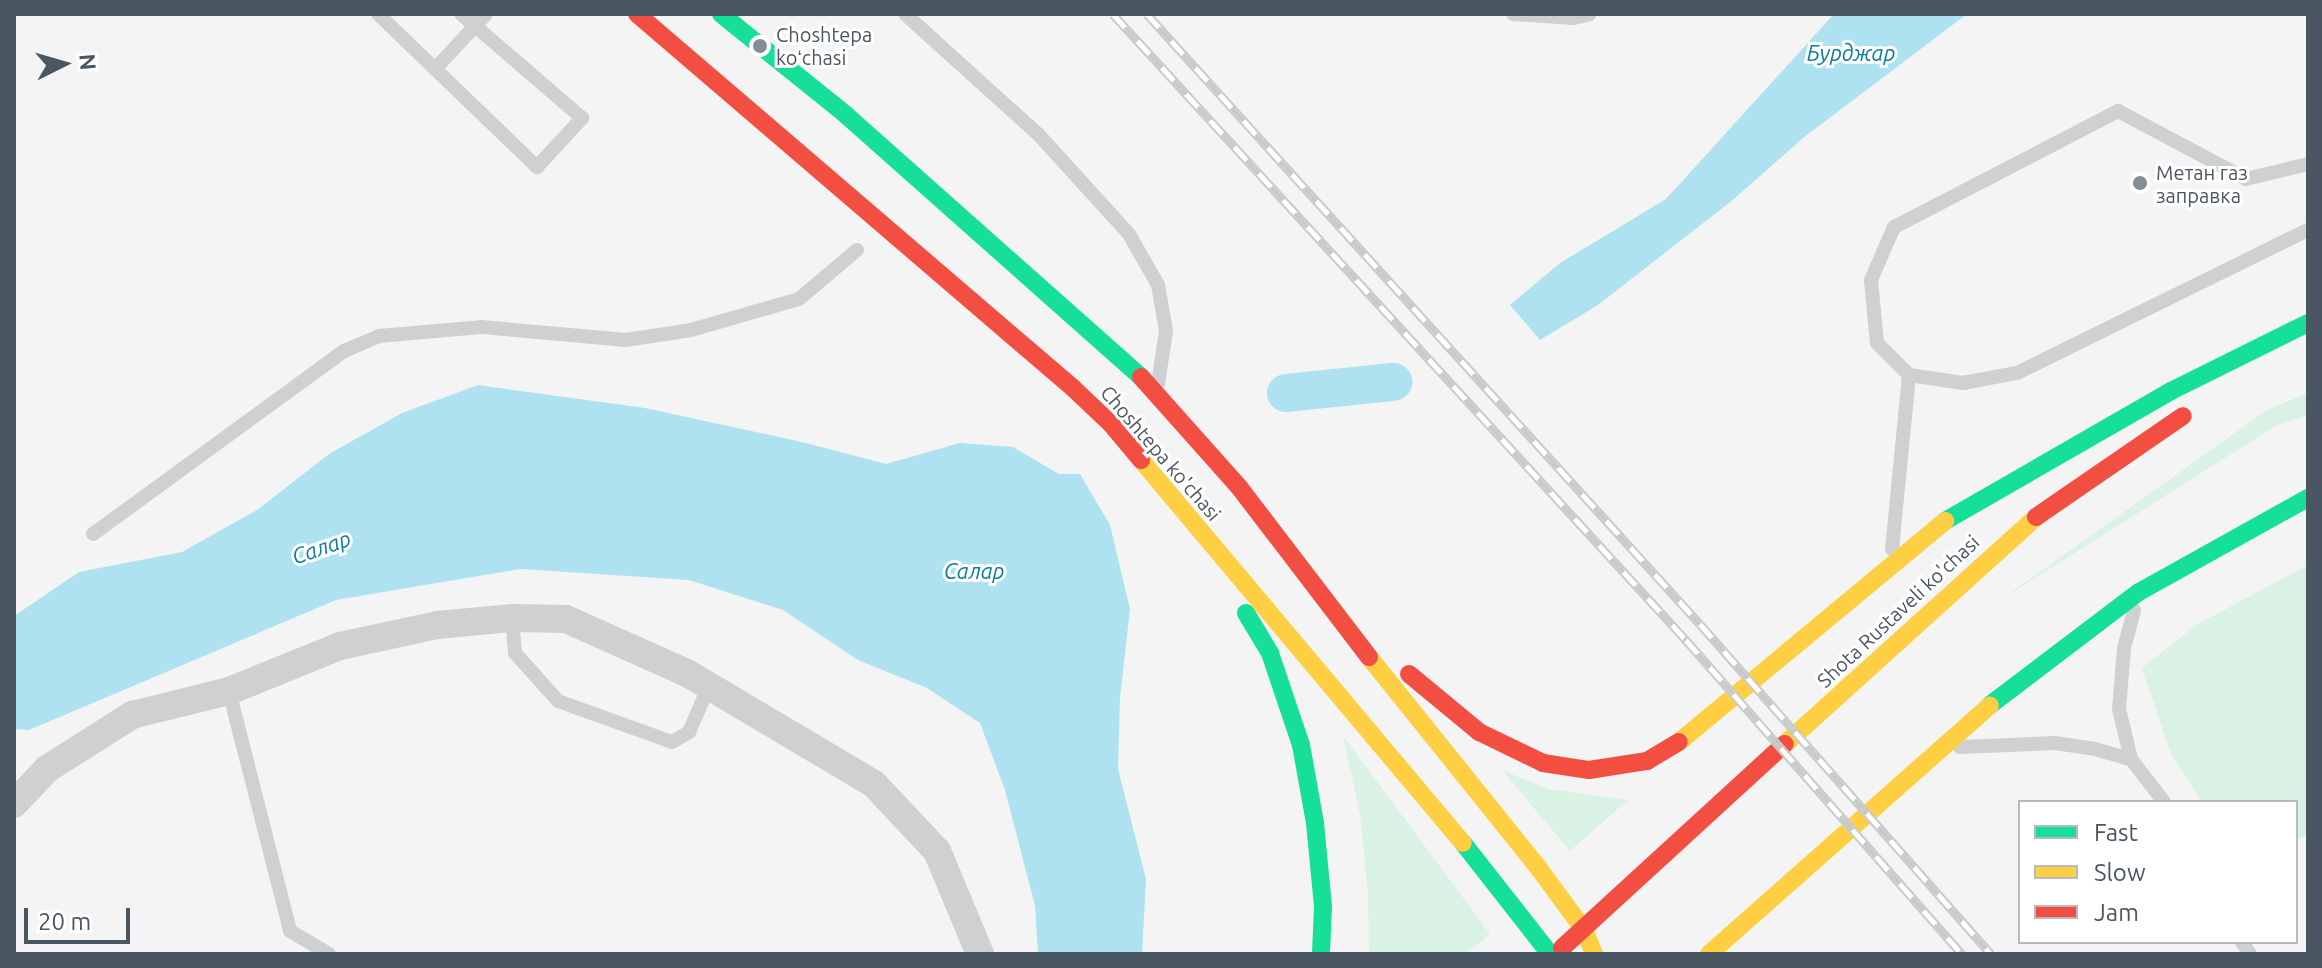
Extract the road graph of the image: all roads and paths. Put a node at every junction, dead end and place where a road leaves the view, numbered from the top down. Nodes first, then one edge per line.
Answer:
1 (378, 14) edge
2 (461, 14) edge
3 (486, 14) edge
4 (637, 14) edge
5 (721, 14) edge
6 (905, 14) edge
7 (1513, 14) edge
8 (1590, 14) edge
9 (475, 26) junction
10 (435, 69) junction
11 (2308, 164) edge
12 (2308, 230) edge
13 (857, 250) dead end
14 (2308, 323) edge
15 (1909, 375) junction
16 (1157, 392) junction
17 (2196, 408) dead end
18 (2308, 498) edge
19 (1189, 518) junction
20 (93, 534) dead end
21 (1891, 563) junction
22 (1310, 583) junction
23 (2139, 592) junction
24 (512, 618) junction
25 (709, 686) junction
26 (229, 691) junction
27 (1942, 749) junction
28 (2131, 759) junction
29 (2162, 800) edge
30 (14, 804) edge
31 (1584, 930) junction
32 (329, 954) edge
33 (980, 954) edge
34 (1321, 954) edge
35 (1552, 954) edge
36 (1594, 954) edge
37 (1709, 954) edge

1 - 10 lane
2 - 9 lane
3 - 9 lane
4 - 19 main road, Choshtepa ko'chasi
5 - 16 main road, Choshtepa ko'chasi
6 - 16 lane
7 - 8 lane
9 - 10 lane
9 - 10 lane
11 - 15 lane
12 - 15 lane
13 - 20 lane
14 - 21 main road
15 - 21 lane
16 - 22 main road, Choshtepa ko'chasi
17 - 31 main road, Shota Rustaveli ko'chasi
18 - 23 main road
19 - 34 main road
19 - 35 main road, Choshtepa ko'chasi
21 - 22 main road
22 - 31 main road, Choshtepa ko'chasi
23 - 27 main road
23 - 28 lane
24 - 25 street
24 - 25 lane
24 - 26 street
25 - 33 street
26 - 30 street
26 - 32 lane
27 - 28 lane
27 - 37 main road
28 - 29 lane
31 - 35 main road, Shota Rustaveli ko'chasi
31 - 36 main road, Choshtepa ko'chasi

